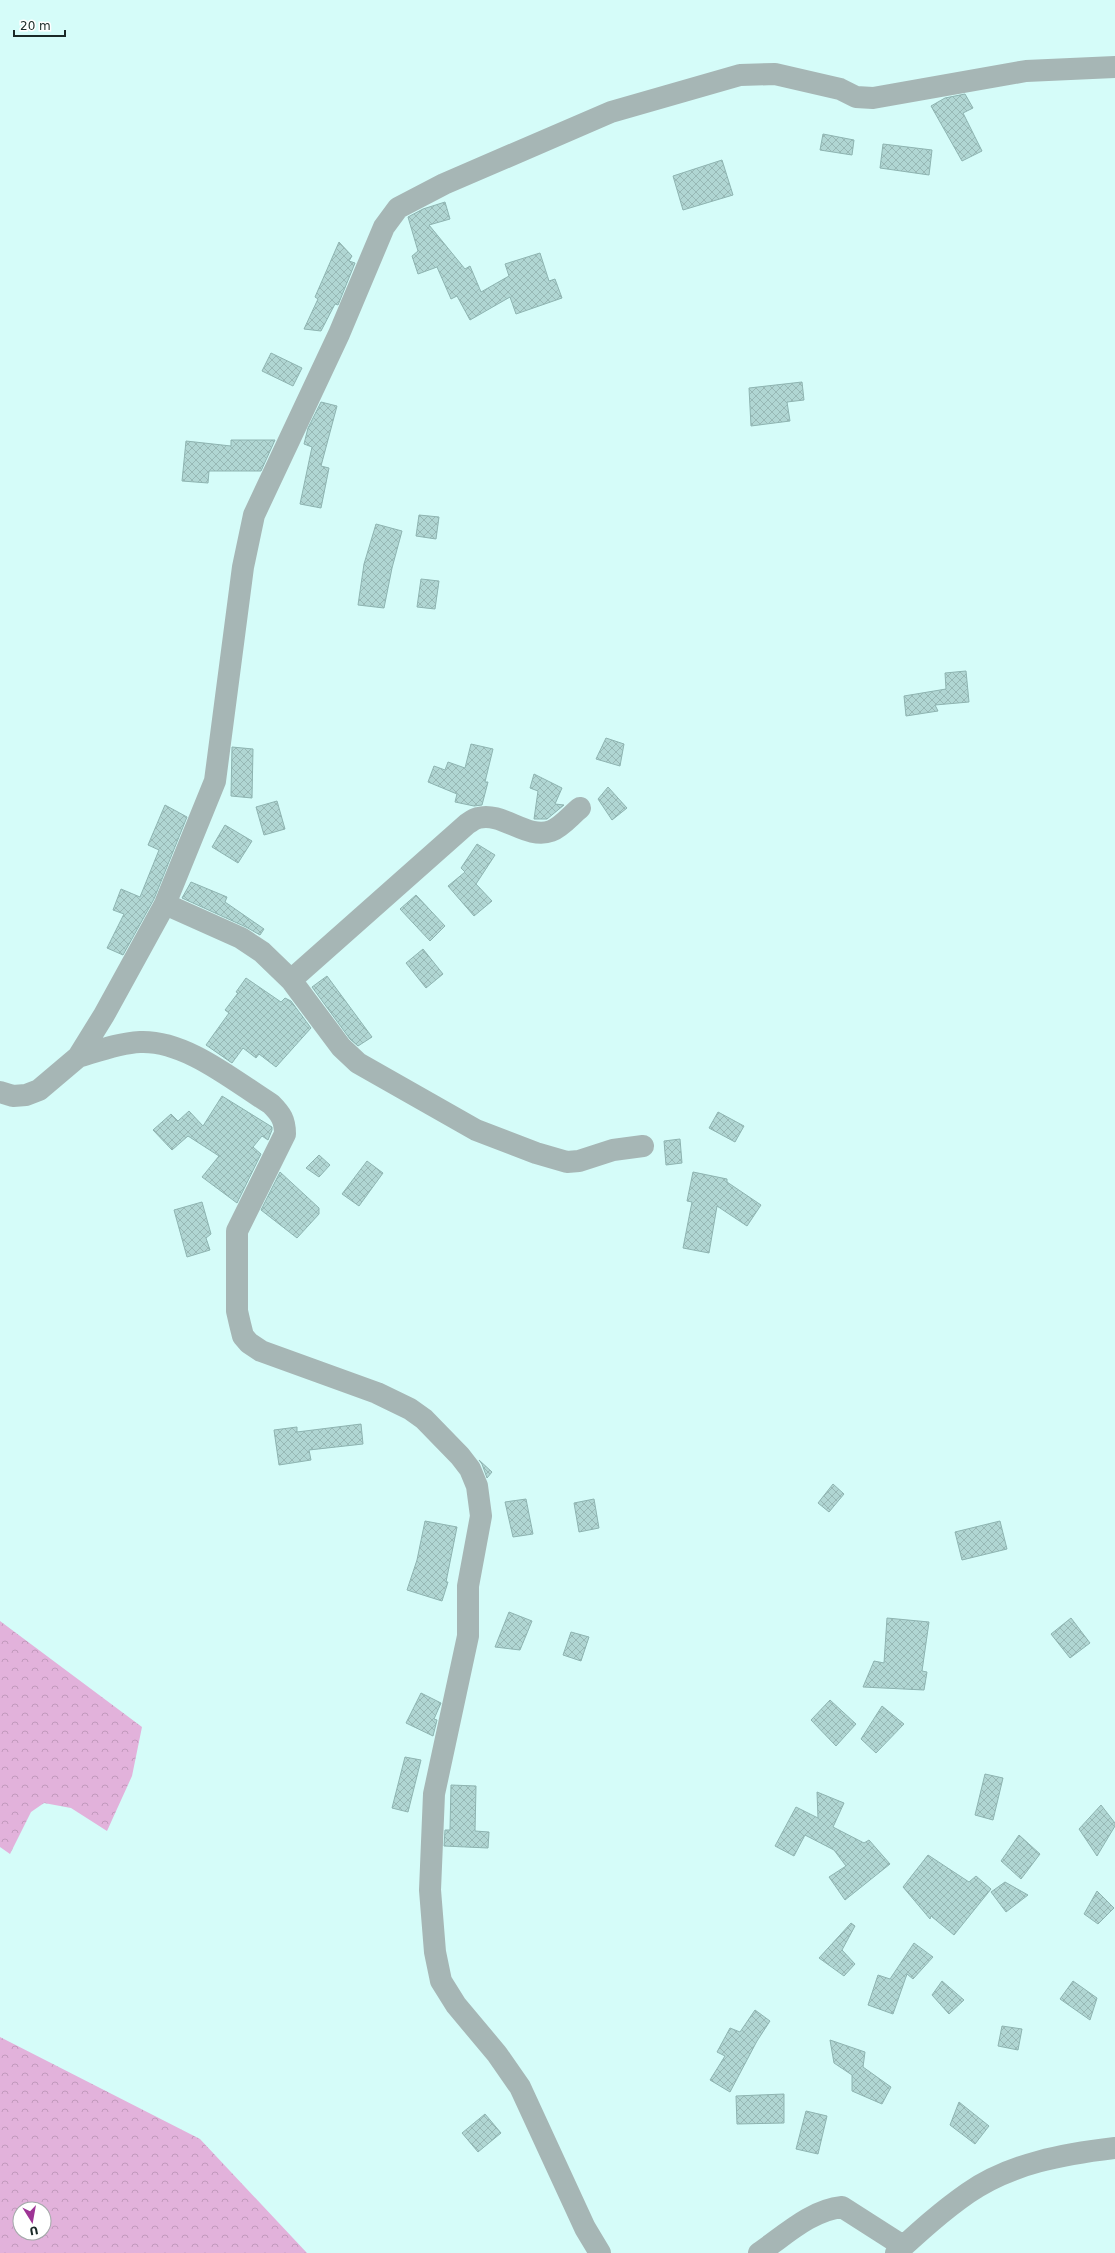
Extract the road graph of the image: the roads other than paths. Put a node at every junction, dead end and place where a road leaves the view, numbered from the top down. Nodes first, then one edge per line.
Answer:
1 (1115, 67) edge
2 (580, 808) dead end
3 (165, 904) junction
4 (291, 980) junction
5 (78, 1057) junction
6 (3, 1092) edge
7 (643, 1146) dead end
8 (1115, 2148) edge
9 (899, 2250) edge
10 (600, 2253) edge
11 (759, 2253) edge

1 - 3 street
2 - 4 street
3 - 4 street
3 - 5 street
4 - 7 street
5 - 6 street
5 - 10 street
8 - 9 street
9 - 11 street

